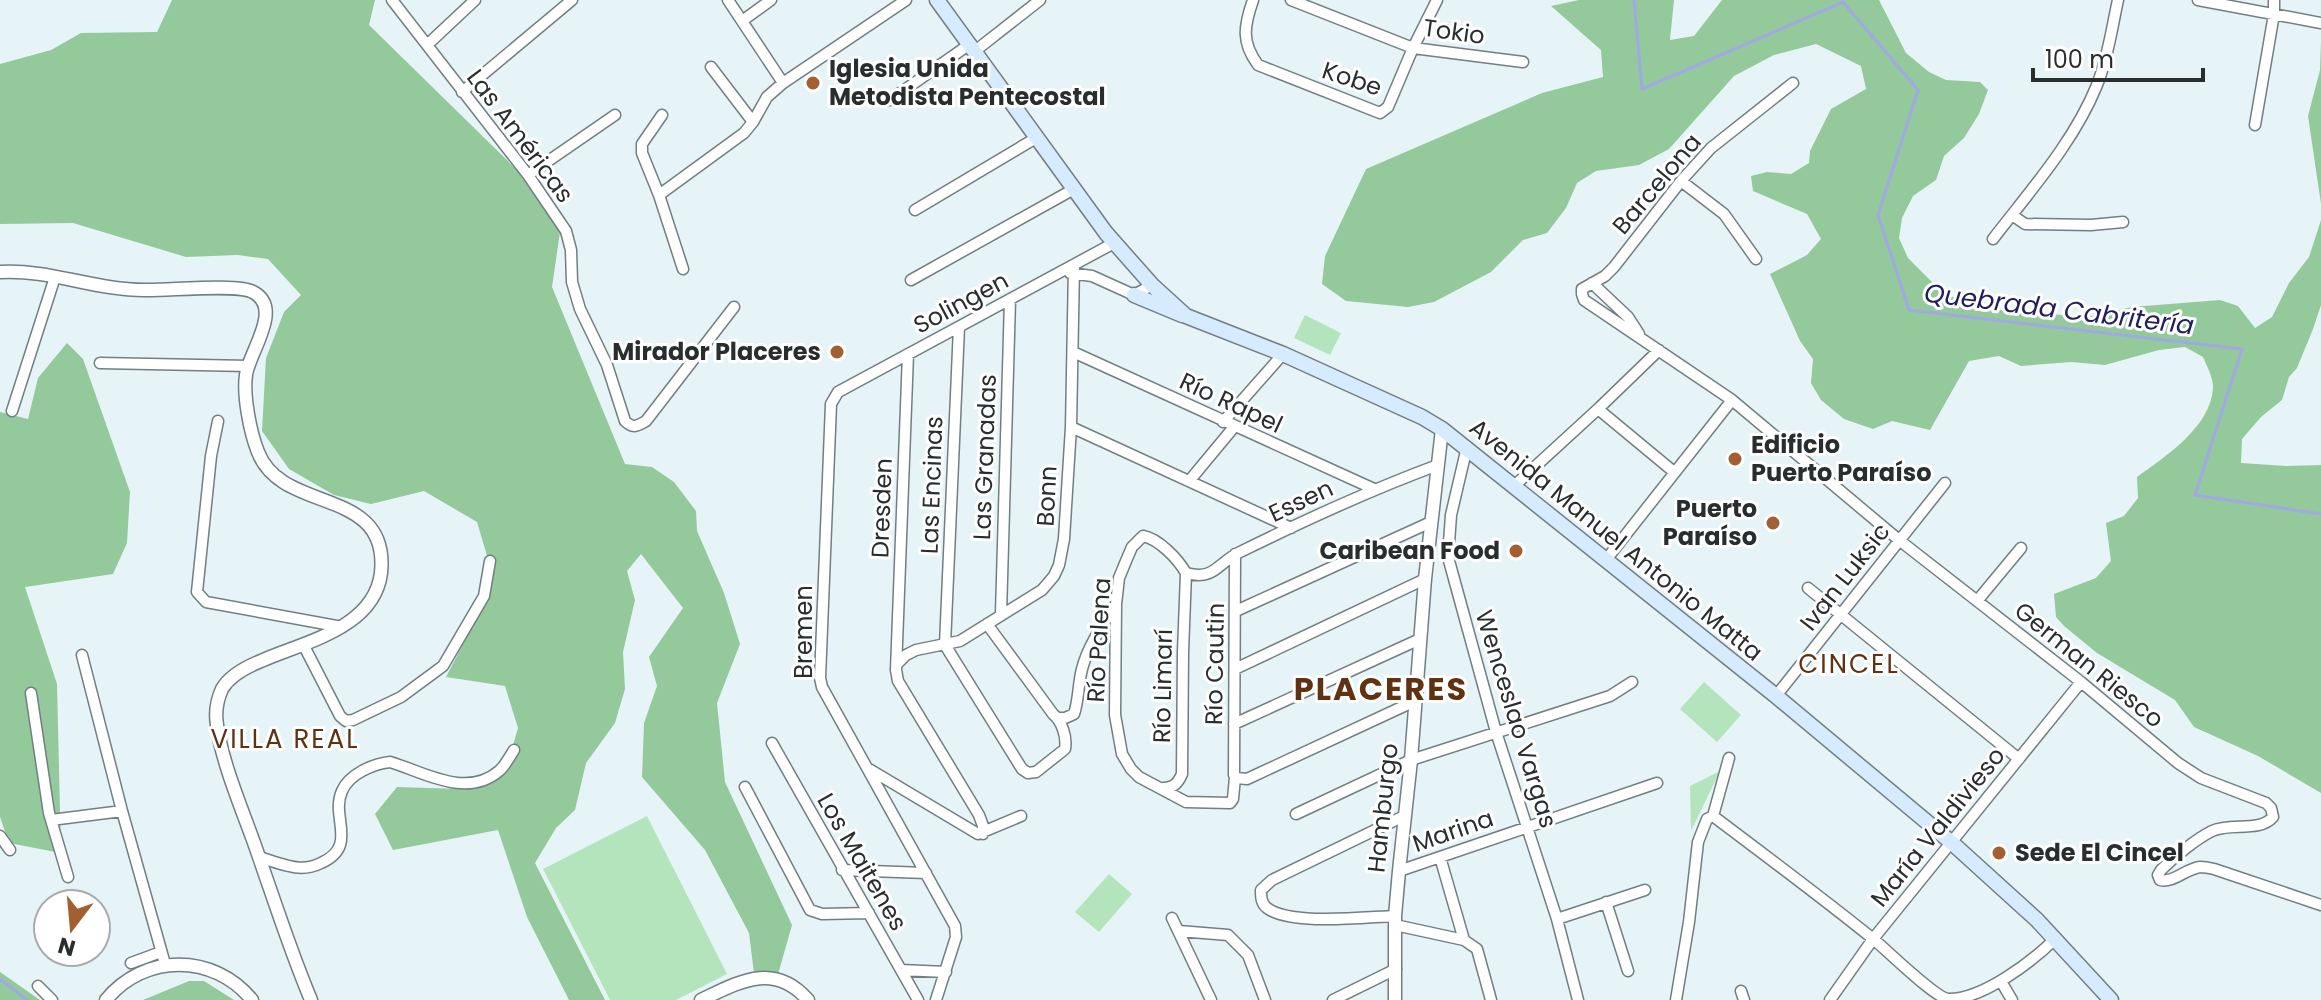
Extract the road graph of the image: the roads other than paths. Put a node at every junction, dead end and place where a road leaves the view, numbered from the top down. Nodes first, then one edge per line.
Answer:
1 (392, 0) edge
2 (475, 0) edge
3 (572, 0) edge
4 (728, 0) edge
5 (771, 0) edge
6 (906, 0) edge
7 (937, 0) edge
8 (1040, 0) edge
9 (1253, 0) edge
10 (1291, 0) edge
11 (1437, 0) edge
12 (2118, 0) edge
13 (2198, 0) edge
14 (2274, 0) edge
15 (1304, 2) edge
16 (2223, 2) edge
17 (2274, 14) junction
18 (742, 21) junction
19 (2321, 23) edge
20 (427, 45) junction
21 (973, 47) junction
22 (1413, 48) junction
23 (1523, 62) dead end
24 (711, 67) dead end
25 (783, 83) junction
26 (1793, 83) dead end
27 (462, 92) junction
28 (890, 100) dead end
29 (615, 115) dead end
30 (662, 115) dead end
31 (753, 122) junction
32 (2255, 125) dead end
33 (1036, 138) junction
34 (528, 175) junction
35 (1681, 181) junction
36 (1074, 189) junction
37 (659, 195) junction
38 (915, 210) dead end
39 (2012, 215) junction
40 (2123, 222) dead end
41 (1993, 239) dead end
42 (1114, 243) junction
43 (1094, 255) junction
44 (1756, 259) dead end
45 (683, 269) dead end
46 (1074, 270) junction
47 (0, 272) edge
48 (1092, 276) junction
49 (55, 277) junction
50 (911, 280) dead end
51 (1592, 283) junction
52 (1152, 285) junction
53 (1134, 295) junction
54 (1010, 300) junction
55 (734, 307) dead end
56 (1186, 316) junction
57 (959, 327) junction
58 (1640, 336) junction
59 (1659, 350) junction
60 (1073, 352) junction
61 (908, 354) junction
62 (1283, 354) junction
63 (100, 363) dead end
64 (249, 366) junction
65 (1732, 400) junction
66 (831, 404) joint
67 (1598, 409) junction
68 (12, 411) dead end
69 (218, 421) dead end
70 (1229, 424) junction
71 (1071, 427) junction
72 (1442, 429) junction
73 (1467, 447) junction
74 (1438, 465) junction
75 (1674, 472) junction
76 (1190, 480) junction
77 (1945, 483) dead end
78 (1514, 486) junction
79 (1374, 489) junction
80 (1431, 522) junction
81 (1291, 528) junction
82 (1899, 540) junction
83 (2021, 548) dead end
84 (1235, 554) junction
85 (490, 561) dead end
86 (1605, 561) junction
87 (1186, 573) junction
88 (1425, 579) junction
89 (1808, 588) dead end
90 (1977, 601) junction
91 (1116, 604) junction
92 (1236, 611) junction
93 (1001, 614) junction
94 (1841, 615) junction
95 (987, 624) junction
96 (342, 627) junction
97 (1420, 639) junction
98 (303, 644) junction
99 (896, 644) junction
100 (932, 645) junction
101 (945, 645) junction
102 (82, 655) dead end
103 (897, 664) junction
104 (1235, 669) junction
105 (1632, 682) dead end
106 (2081, 682) junction
107 (31, 693) dead end
108 (1776, 696) junction
109 (1415, 701) junction
110 (1058, 718) junction
111 (1234, 724) junction
112 (1496, 732) junction
113 (772, 743) dead end
114 (514, 750) dead end
115 (1729, 758) dead end
116 (2019, 759) junction
117 (1411, 760) junction
118 (867, 768) junction
119 (1234, 776) junction
120 (1657, 783) dead end
121 (745, 787) dead end
122 (1163, 788) junction
123 (122, 811) junction
124 (1296, 814) dead end
125 (1021, 816) dead end
126 (1404, 816) junction
127 (1713, 816) junction
128 (51, 820) junction
129 (1527, 827) junction
130 (983, 834) junction
131 (0, 836) edge
132 (1951, 842) junction
133 (10, 850) dead end
134 (259, 857) junction
135 (1440, 857) junction
136 (288, 866) junction
137 (842, 870) junction
138 (1399, 871) junction
139 (926, 873) junction
140 (266, 875) junction
141 (68, 877) dead end
142 (1645, 890) dead end
143 (1606, 902) junction
144 (2321, 905) edge
145 (869, 913) junction
146 (1172, 918) dead end
147 (1557, 919) junction
148 (1395, 920) junction
149 (1179, 931) junction
150 (2056, 938) junction
151 (1873, 939) junction
152 (1464, 940) junction
153 (163, 958) junction
154 (131, 963) dead end
155 (901, 970) junction
156 (1628, 971) dead end
157 (946, 972) junction
158 (1396, 974) junction
159 (2002, 983) junction
160 (38, 986) dead end
161 (1968, 998) edge
162 (52, 1000) edge
163 (106, 1000) edge
164 (252, 1000) edge
165 (311, 1000) edge
166 (701, 1000) edge
167 (808, 1000) edge
168 (918, 1000) edge
169 (936, 1000) edge
170 (1211, 1000) edge
171 (1265, 1000) edge
172 (1333, 1000) edge
173 (1395, 1000) edge
174 (1403, 1000) edge
175 (1491, 1000) edge
176 (1578, 1000) edge
177 (1676, 1000) edge
178 (1830, 1000) edge
179 (2012, 1000) edge
180 (2111, 1000) edge

1 - 20 street, Las Américas
2 - 20 street
3 - 27 street
4 - 18 street
5 - 18 street
6 - 25 street
7 - 21 main road, Avenida Manuel Antonio Matta
8 - 21 street
9 - 22 street, Kobe
10 - 15 street, Tokio
11 - 22 street, Kobe
12 - 39 street
13 - 16 street
14 - 17 street
15 - 22 street, Tokio
16 - 17 street
17 - 19 street
17 - 32 street
18 - 25 street
20 - 27 street, Las Américas
21 - 28 street
21 - 33 main road, Avenida Manuel Antonio Matta
22 - 23 street, Tokio
24 - 31 street
25 - 31 street
26 - 35 street, Barcelona
27 - 34 street, Las Américas
29 - 34 street
30 - 37 street
31 - 37 street
33 - 36 main road, Avenida Manuel Antonio Matta
33 - 38 street
34 - 55 street, Las Américas
35 - 44 street
35 - 51 street, Barcelona
36 - 42 main road, Avenida Manuel Antonio Matta
36 - 50 street
37 - 45 street
39 - 40 street
39 - 41 street
42 - 43 street
42 - 52 main road, Avenida Manuel Antonio Matta
43 - 46 street
43 - 48 street
46 - 48 street
46 - 54 street, Solingen
46 - 60 street, Bonn
47 - 49 street
48 - 53 street
49 - 64 street
49 - 68 street
51 - 58 street, German Riesco
51 - 58 street, German Riesco
52 - 53 street
52 - 56 main road, Avenida Manuel Antonio Matta
53 - 56 main road
54 - 57 street, Solingen
54 - 93 street, Las Granadas
56 - 62 main road, Avenida Manuel Antonio Matta
57 - 61 street, Solingen
57 - 101 street, Las Encinas
58 - 59 street, German Riesco
59 - 65 street, German Riesco
59 - 67 street
60 - 70 street, Río Rapel
60 - 71 street, Bonn
61 - 66 street, Solingen
61 - 99 street, Dresden
62 - 70 street
62 - 72 main road, Avenida Manuel Antonio Matta
63 - 64 street
64 - 96 street
65 - 75 street
65 - 82 street, German Riesco
66 - 118 street, Bremen
67 - 75 street
67 - 78 street
69 - 96 street
70 - 76 street
70 - 79 street, Río Rapel
71 - 76 street
71 - 93 street, Bonn
72 - 73 main road, Avenida Manuel Antonio Matta
72 - 74 street, Hamburgo
73 - 78 main road, Avenida Manuel Antonio Matta
73 - 112 street, Wenceslao Vargas
74 - 79 street, Essen
74 - 80 street, Hamburgo
75 - 86 street
76 - 81 street
77 - 82 street, Ivan Luksic
78 - 86 main road, Avenida Manuel Antonio Matta
79 - 81 street, Essen
80 - 88 street, Hamburgo
80 - 92 street
81 - 84 street, Essen
82 - 90 street, German Riesco
82 - 94 street, Ivan Luksic
83 - 90 street
84 - 87 street, Essen
84 - 92 street, Río Cautin
85 - 98 street
86 - 108 main road, Avenida Manuel Antonio Matta
87 - 91 street, Río Palena
87 - 122 street, Río Limarí
88 - 97 street, Hamburgo
88 - 104 street
89 - 94 street
90 - 106 street, German Riesco
91 - 110 street
91 - 122 street, Río Palena
92 - 104 street, Río Cautin
93 - 95 street, Bonn
94 - 108 street, Ivan Luksic
94 - 116 street
95 - 101 street, Bonn
95 - 110 street
96 - 98 street
97 - 109 street, Hamburgo
97 - 111 street
98 - 134 street
99 - 100 street, Bonn
99 - 103 street, Dresden
100 - 101 street, Bonn
100 - 103 street, Bonn
101 - 110 street
102 - 123 street
103 - 130 street, Dresden
104 - 111 street, Río Cautin
105 - 112 street
106 - 116 street, María Valdivieso
106 - 144 street, German Riesco
107 - 128 street
108 - 132 main road, Avenida Manuel Antonio Matta
109 - 117 street, Hamburgo
109 - 119 street
111 - 119 street, Río Cautin
112 - 117 street
112 - 129 street, Wenceslao Vargas
113 - 137 street, Los Maitenes
114 - 136 street
115 - 127 street
116 - 132 street, María Valdivieso
117 - 124 street
117 - 126 street, Hamburgo
118 - 130 street, Bremen
118 - 139 street
119 - 122 street, Río Palena
120 - 129 street, Marina
121 - 145 street
123 - 128 street
123 - 153 street
125 - 130 street
126 - 138 street, Hamburgo
126 - 148 street
127 - 151 street
127 - 177 street
128 - 141 street
129 - 135 street, Marina
129 - 147 street, Wenceslao Vargas
131 - 133 street
132 - 150 main road, Avenida Manuel Antonio Matta
132 - 151 street, María Valdivieso
134 - 136 street
134 - 140 street
135 - 138 street, Marina
135 - 152 street
136 - 140 street
137 - 139 street
137 - 145 street, Los Maitenes
138 - 148 street, Hamburgo
139 - 157 street
140 - 165 street
142 - 143 street
143 - 147 street
143 - 156 street
145 - 155 street, Los Maitenes
146 - 149 street
147 - 176 street, Wenceslao Vargas
148 - 152 street
148 - 158 street, Hamburgo
149 - 170 street
149 - 171 street
150 - 159 street
150 - 180 main road, Avenida Manuel Antonio Matta
151 - 161 street
151 - 178 street, María Valdivieso
152 - 175 street
153 - 154 street
153 - 163 street
153 - 164 street
155 - 157 street
155 - 168 street, Los Maitenes
157 - 169 street
158 - 172 street
158 - 173 street, Hamburgo
158 - 174 street
159 - 161 street
159 - 179 street
160 - 162 street
166 - 167 street

